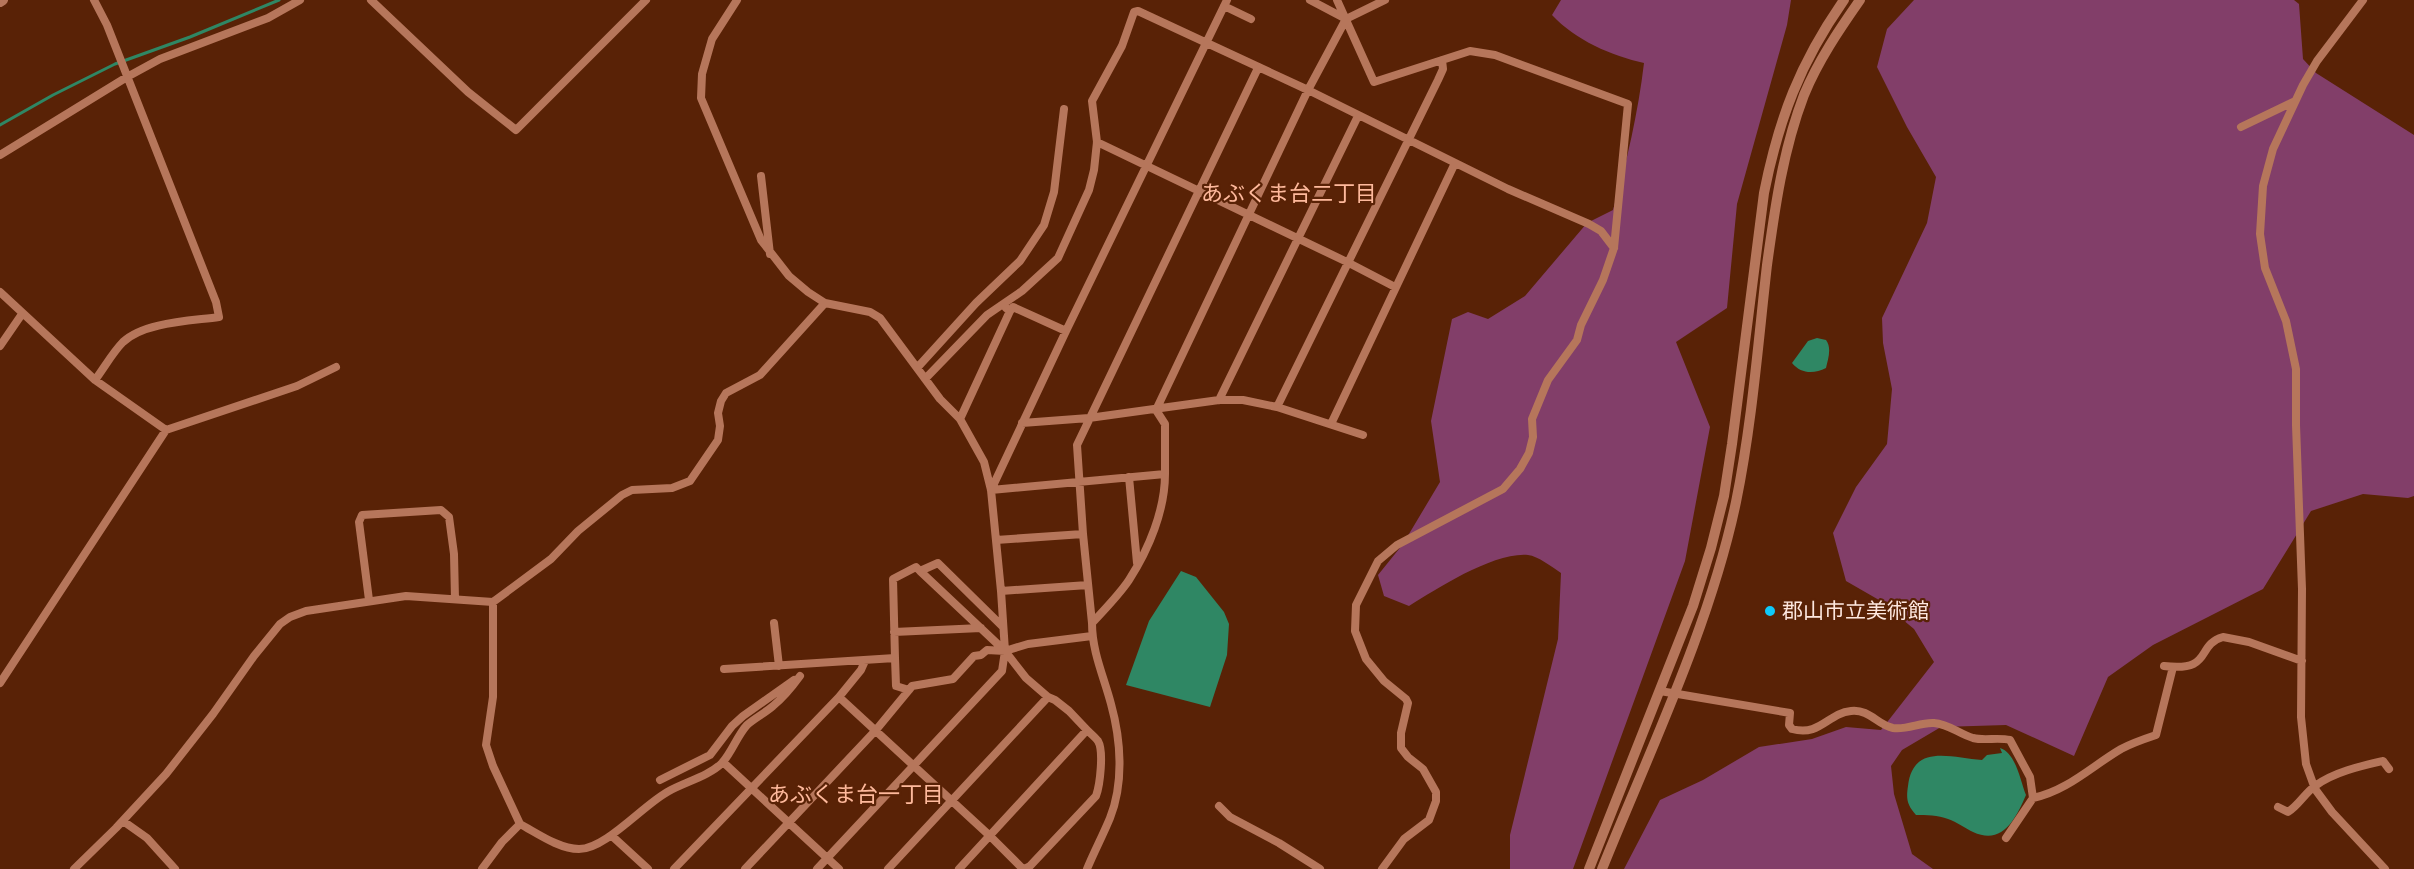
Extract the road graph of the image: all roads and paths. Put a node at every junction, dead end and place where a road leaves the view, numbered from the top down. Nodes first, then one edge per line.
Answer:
1 (94, 0) edge
2 (300, 0) edge
3 (371, 0) edge
4 (646, 0) edge
5 (737, 0) edge
6 (1310, 0) edge
7 (1337, 0) edge
8 (1385, 0) edge
9 (1844, 0) edge
10 (1860, 0) edge
11 (2363, 0) edge
12 (1225, 3) edge
13 (1251, 19) dead end
14 (1346, 19) junction
15 (1206, 42) junction
16 (1442, 60) junction
17 (1258, 68) junction
18 (127, 77) junction
19 (1308, 90) junction
20 (2295, 101) junction
21 (1064, 109) dead end
22 (1358, 116) junction
23 (2241, 127) dead end
24 (1408, 140) junction
25 (1097, 142) junction
26 (0, 155) edge
27 (1455, 163) junction
28 (1146, 167) junction
29 (761, 176) dead end
30 (1199, 192) junction
31 (1248, 215) junction
32 (1298, 238) junction
33 (1614, 248) junction
34 (771, 255) junction
35 (1347, 262) junction
36 (1395, 288) junction
37 (0, 292) edge
38 (825, 303) junction
39 (1002, 304) junction
40 (1010, 311) junction
41 (22, 314) junction
42 (1066, 331) junction
43 (0, 346) edge
44 (336, 367) dead end
45 (917, 368) junction
46 (925, 379) junction
47 (95, 380) junction
48 (1220, 400) junction
49 (1277, 407) junction
50 (1155, 410) junction
51 (1089, 418) junction
52 (960, 419) junction
53 (1022, 423) junction
54 (1331, 424) junction
55 (166, 430) junction
56 (1363, 435) dead end
57 (1165, 474) junction
58 (1130, 477) junction
59 (1079, 482) junction
60 (992, 490) junction
61 (1083, 534) junction
62 (996, 540) junction
63 (1137, 564) junction
64 (920, 571) junction
65 (1088, 585) junction
66 (1001, 591) junction
67 (455, 599) junction
68 (369, 600) junction
69 (493, 602) junction
70 (774, 623) dead end
71 (1092, 623) junction
72 (1004, 627) junction
73 (981, 628) junction
74 (894, 632) junction
75 (1092, 636) junction
76 (1005, 651) junction
77 (895, 658) junction
78 (2302, 660) junction
79 (865, 661) junction
80 (779, 666) junction
81 (724, 669) dead end
82 (0, 683) edge
83 (909, 690) junction
84 (1660, 691) junction
85 (1673, 693) junction
86 (839, 697) junction
87 (1048, 697) junction
88 (876, 730) junction
89 (1087, 730) junction
90 (723, 762) junction
91 (913, 767) junction
92 (2389, 769) dead end
93 (660, 780) dead end
94 (2314, 786) junction
95 (752, 787) junction
96 (2034, 798) junction
97 (951, 802) junction
98 (1219, 806) dead end
99 (2278, 807) dead end
100 (123, 821) junction
101 (788, 822) junction
102 (520, 824) junction
103 (612, 836) junction
104 (990, 836) junction
105 (2006, 838) dead end
106 (827, 858) junction
107 (892, 868) edge
108 (74, 869) edge
109 (175, 869) edge
110 (482, 869) edge
111 (648, 869) edge
112 (674, 869) edge
113 (745, 869) edge
114 (817, 869) edge
115 (838, 869) edge
116 (959, 869) edge
117 (1023, 869) edge
118 (1087, 869) edge
119 (1320, 869) edge
120 (1382, 869) edge
121 (1589, 869) edge
122 (1602, 869) edge
123 (2385, 869) edge

1 - 18 street
2 - 18 street
3 - 4 street
5 - 34 street
6 - 14 street
7 - 14 street
8 - 14 street
9 - 84 street
10 - 85 street
11 - 20 street
12 - 13 street
12 - 15 street
14 - 16 street
14 - 19 street
15 - 17 street
15 - 25 street
15 - 28 street
16 - 24 street
16 - 33 street
17 - 19 street
17 - 30 street
18 - 26 street
18 - 47 street
19 - 22 street
19 - 31 street
20 - 23 street
20 - 78 street
21 - 45 street
22 - 24 street
22 - 32 street
24 - 27 street
24 - 35 street
25 - 28 street
25 - 39 street
27 - 33 street
27 - 36 street
28 - 30 street
28 - 42 street
29 - 34 street
30 - 31 street
30 - 51 street
31 - 32 street
31 - 50 street
32 - 35 street
32 - 48 street
33 - 120 street
34 - 38 street
35 - 36 street
35 - 49 street
36 - 54 street
37 - 41 street
38 - 45 street
38 - 69 street
39 - 40 street
39 - 46 street
40 - 42 street
40 - 52 street
41 - 43 street
41 - 47 street
42 - 53 street
44 - 55 street
45 - 46 street
46 - 52 street
47 - 55 street
48 - 49 street
48 - 50 street
49 - 54 street
50 - 51 street
50 - 57 street
51 - 53 street
51 - 59 street
52 - 60 street
53 - 60 street
54 - 56 street
55 - 82 street
57 - 58 street
57 - 63 street
58 - 59 street
58 - 63 street
59 - 60 street
59 - 61 street
60 - 62 street
61 - 62 street
61 - 65 street
62 - 66 street
63 - 71 street
64 - 72 street
64 - 73 street
64 - 74 street
65 - 66 street
65 - 71 street
66 - 72 street
67 - 68 street
67 - 68 street
67 - 69 street
68 - 100 street
69 - 102 street
70 - 80 street
71 - 75 street
72 - 76 street
73 - 74 street
73 - 76 street
74 - 77 street
75 - 76 street
75 - 118 street
76 - 83 street
76 - 87 street
76 - 91 street
77 - 79 street
77 - 83 street
78 - 94 street
78 - 96 street
79 - 80 street
79 - 86 street
80 - 81 street
83 - 88 street
84 - 85 street
84 - 121 street
85 - 96 street
85 - 122 street
86 - 88 street
86 - 95 street
87 - 89 street
87 - 97 street
88 - 91 street
88 - 101 street
89 - 104 street
89 - 117 street
90 - 93 street
90 - 95 street
90 - 103 street
91 - 97 street
91 - 106 street
92 - 94 street
94 - 99 street
94 - 123 street
95 - 101 street
95 - 112 street
96 - 105 street
97 - 104 street
97 - 107 street
98 - 119 street
100 - 108 street
100 - 109 street
101 - 106 street
101 - 113 street
102 - 103 street
102 - 110 street
103 - 111 street
104 - 116 street
104 - 117 street
106 - 114 street
106 - 115 street

